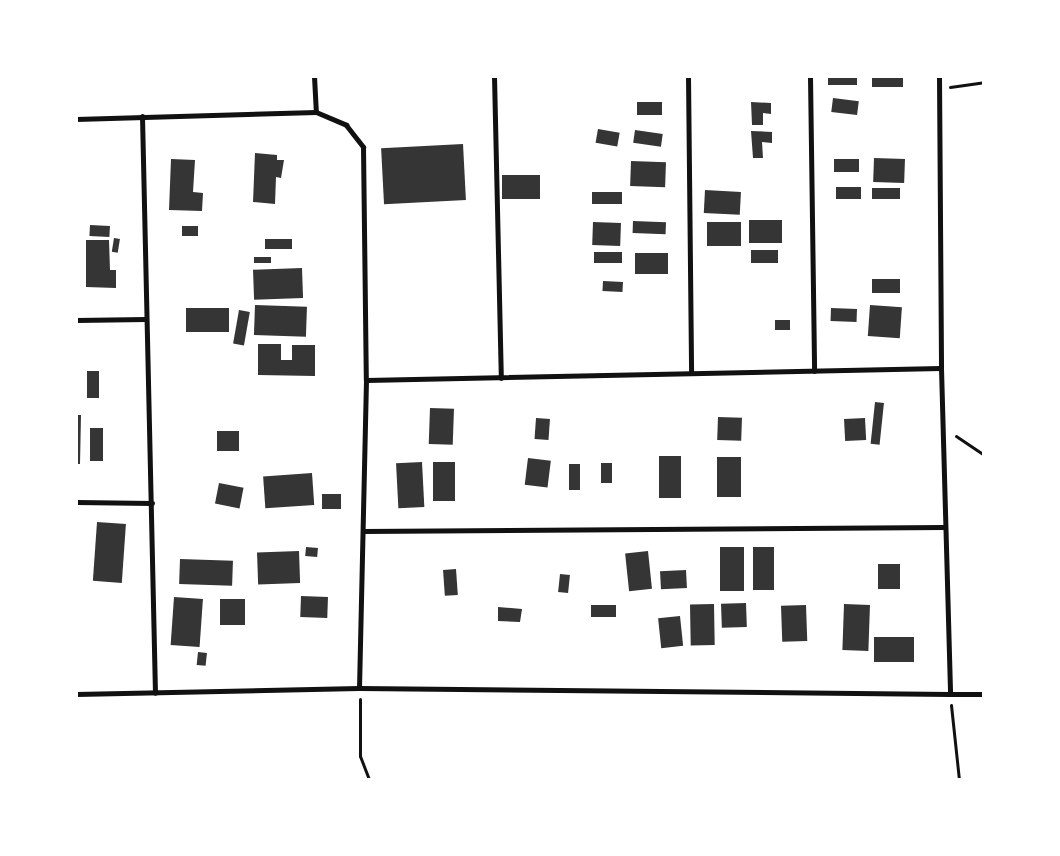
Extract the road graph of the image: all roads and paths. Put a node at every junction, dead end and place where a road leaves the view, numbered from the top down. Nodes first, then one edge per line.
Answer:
1 (314, 76) edge
2 (494, 76) edge
3 (688, 76) edge
4 (810, 76) edge
5 (939, 76) edge
6 (984, 82) edge
7 (939, 88) junction
8 (316, 112) junction
9 (142, 116) junction
10 (76, 119) edge
11 (146, 319) junction
12 (76, 320) edge
13 (941, 368) junction
14 (814, 371) junction
15 (691, 373) junction
16 (501, 378) junction
17 (366, 380) junction
18 (942, 426) junction
19 (984, 456) edge
20 (76, 502) edge
21 (152, 503) junction
22 (945, 527) junction
23 (363, 531) junction
24 (359, 688) junction
25 (155, 693) junction
26 (76, 694) edge
27 (950, 694) junction
28 (984, 694) edge
29 (369, 780) edge
30 (959, 780) edge

1 - 8 street
2 - 16 street
3 - 15 street
4 - 14 street
5 - 7 street
6 - 7 path
7 - 13 street
8 - 9 street
8 - 17 street
9 - 10 street
9 - 11 street
11 - 12 street
11 - 21 street
13 - 14 street
13 - 18 street
14 - 15 street
15 - 16 street
16 - 17 street
17 - 23 street
18 - 19 path
18 - 22 street
20 - 21 street
21 - 25 street
22 - 23 street
22 - 27 street
23 - 24 street
24 - 25 street
24 - 27 street
24 - 29 path
25 - 26 street
27 - 28 street
27 - 30 path

